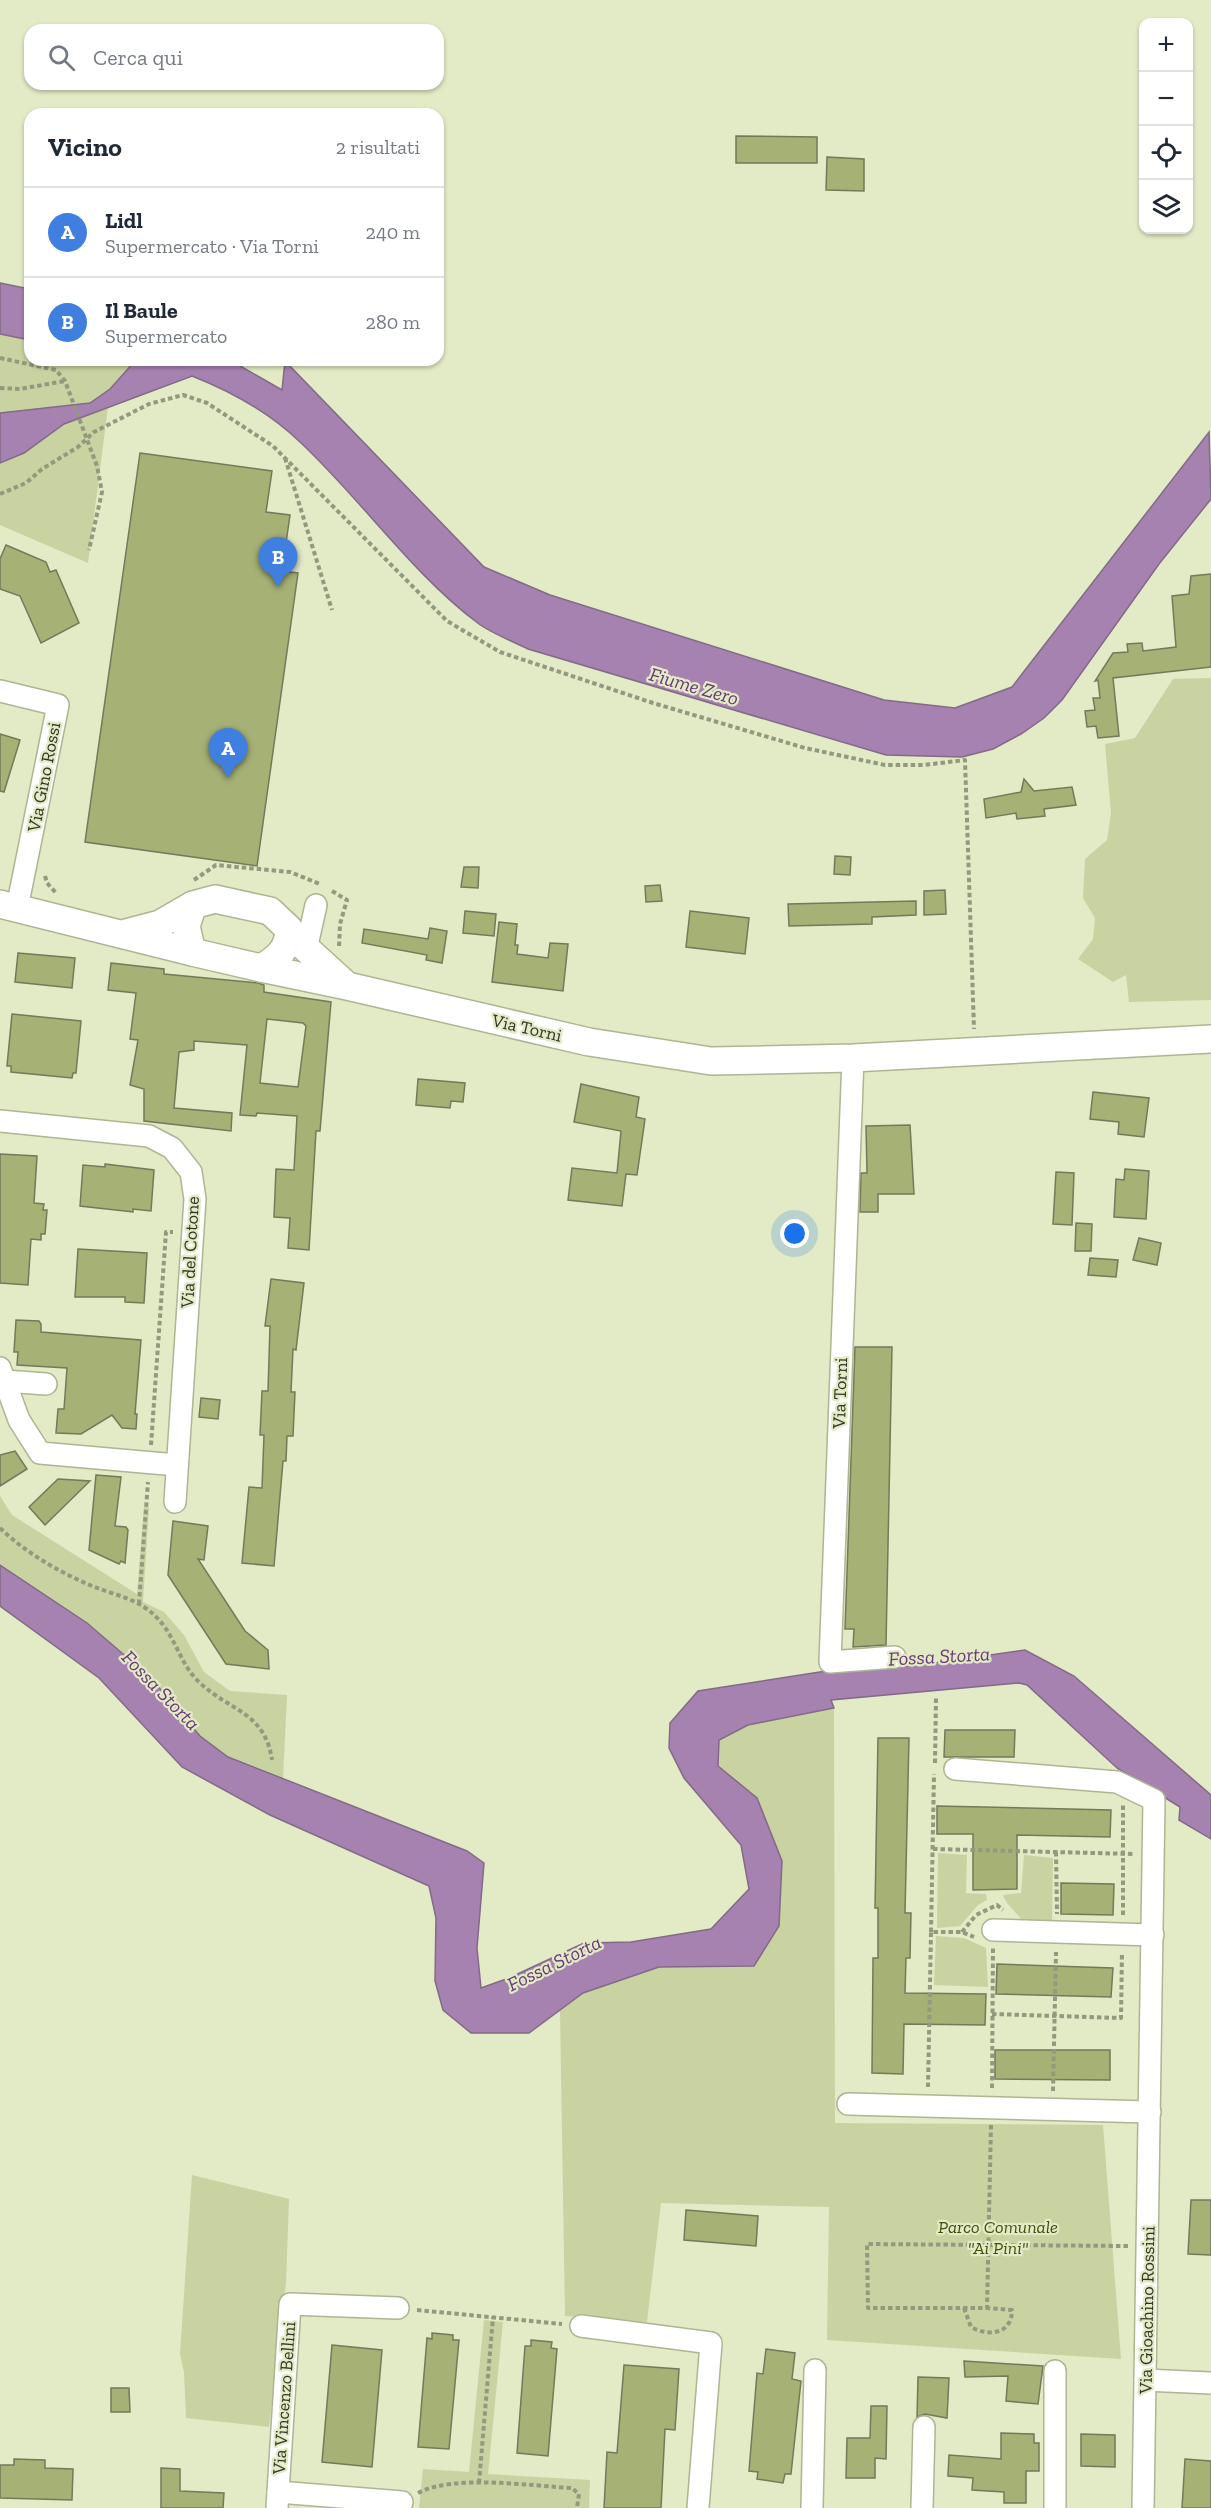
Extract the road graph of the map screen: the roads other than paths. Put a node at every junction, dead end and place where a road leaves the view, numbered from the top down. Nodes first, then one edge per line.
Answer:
1 (0, 691) edge
2 (190, 895) junction
3 (316, 905) dead end
4 (9, 906) edge
5 (123, 934) junction
6 (297, 942) junction
7 (192, 952) junction
8 (261, 969) junction
9 (347, 986) junction
10 (1211, 1039) edge
11 (853, 1058) junction
12 (0, 1121) edge
13 (2, 1374) edge
14 (46, 1384) dead end
15 (177, 1465) junction
16 (175, 1502) dead end
17 (895, 1657) dead end
18 (955, 1769) dead end
19 (1153, 1935) junction
20 (989, 1939) road end
21 (848, 2104) dead end
22 (1150, 2112) junction
23 (398, 2308) road end
24 (581, 2326) road end
25 (815, 2370) dead end
26 (1055, 2371) dead end
27 (1145, 2380) junction
28 (1211, 2383) edge
29 (924, 2427) dead end
30 (277, 2500) edge
31 (402, 2502) road end
32 (698, 2508) edge
33 (812, 2508) edge
34 (922, 2508) edge
35 (1055, 2508) edge
36 (1143, 2508) edge

1 - 4 street, Via Gino Rossi
2 - 5 main road, Via Torni
2 - 6 main road, Via Torni
2 - 7 main road
3 - 6 street
4 - 5 main road, Via Torni
5 - 7 main road, Via Torni
6 - 8 main road
6 - 9 main road, Via Torni
7 - 8 main road, Via Torni
8 - 9 main road, Via Torni
9 - 11 main road, Via Torni
10 - 11 main road, Via Torni
11 - 17 street, Via Torni
12 - 15 street, Via del Cotone
13 - 14 street
13 - 15 street
15 - 16 street, Via del Cotone
18 - 19 street, Via Gioachino Rossini
19 - 20 street
19 - 22 street, Via Gioachino Rossini
21 - 22 street
22 - 27 street, Via Gioachino Rossini
23 - 30 street, Via Vincenzo Bellini
24 - 32 street
25 - 33 street
26 - 35 street
27 - 28 street
27 - 36 street, Via Gioachino Rossini
29 - 34 street
30 - 31 street, Via Vincenzo Bellini

